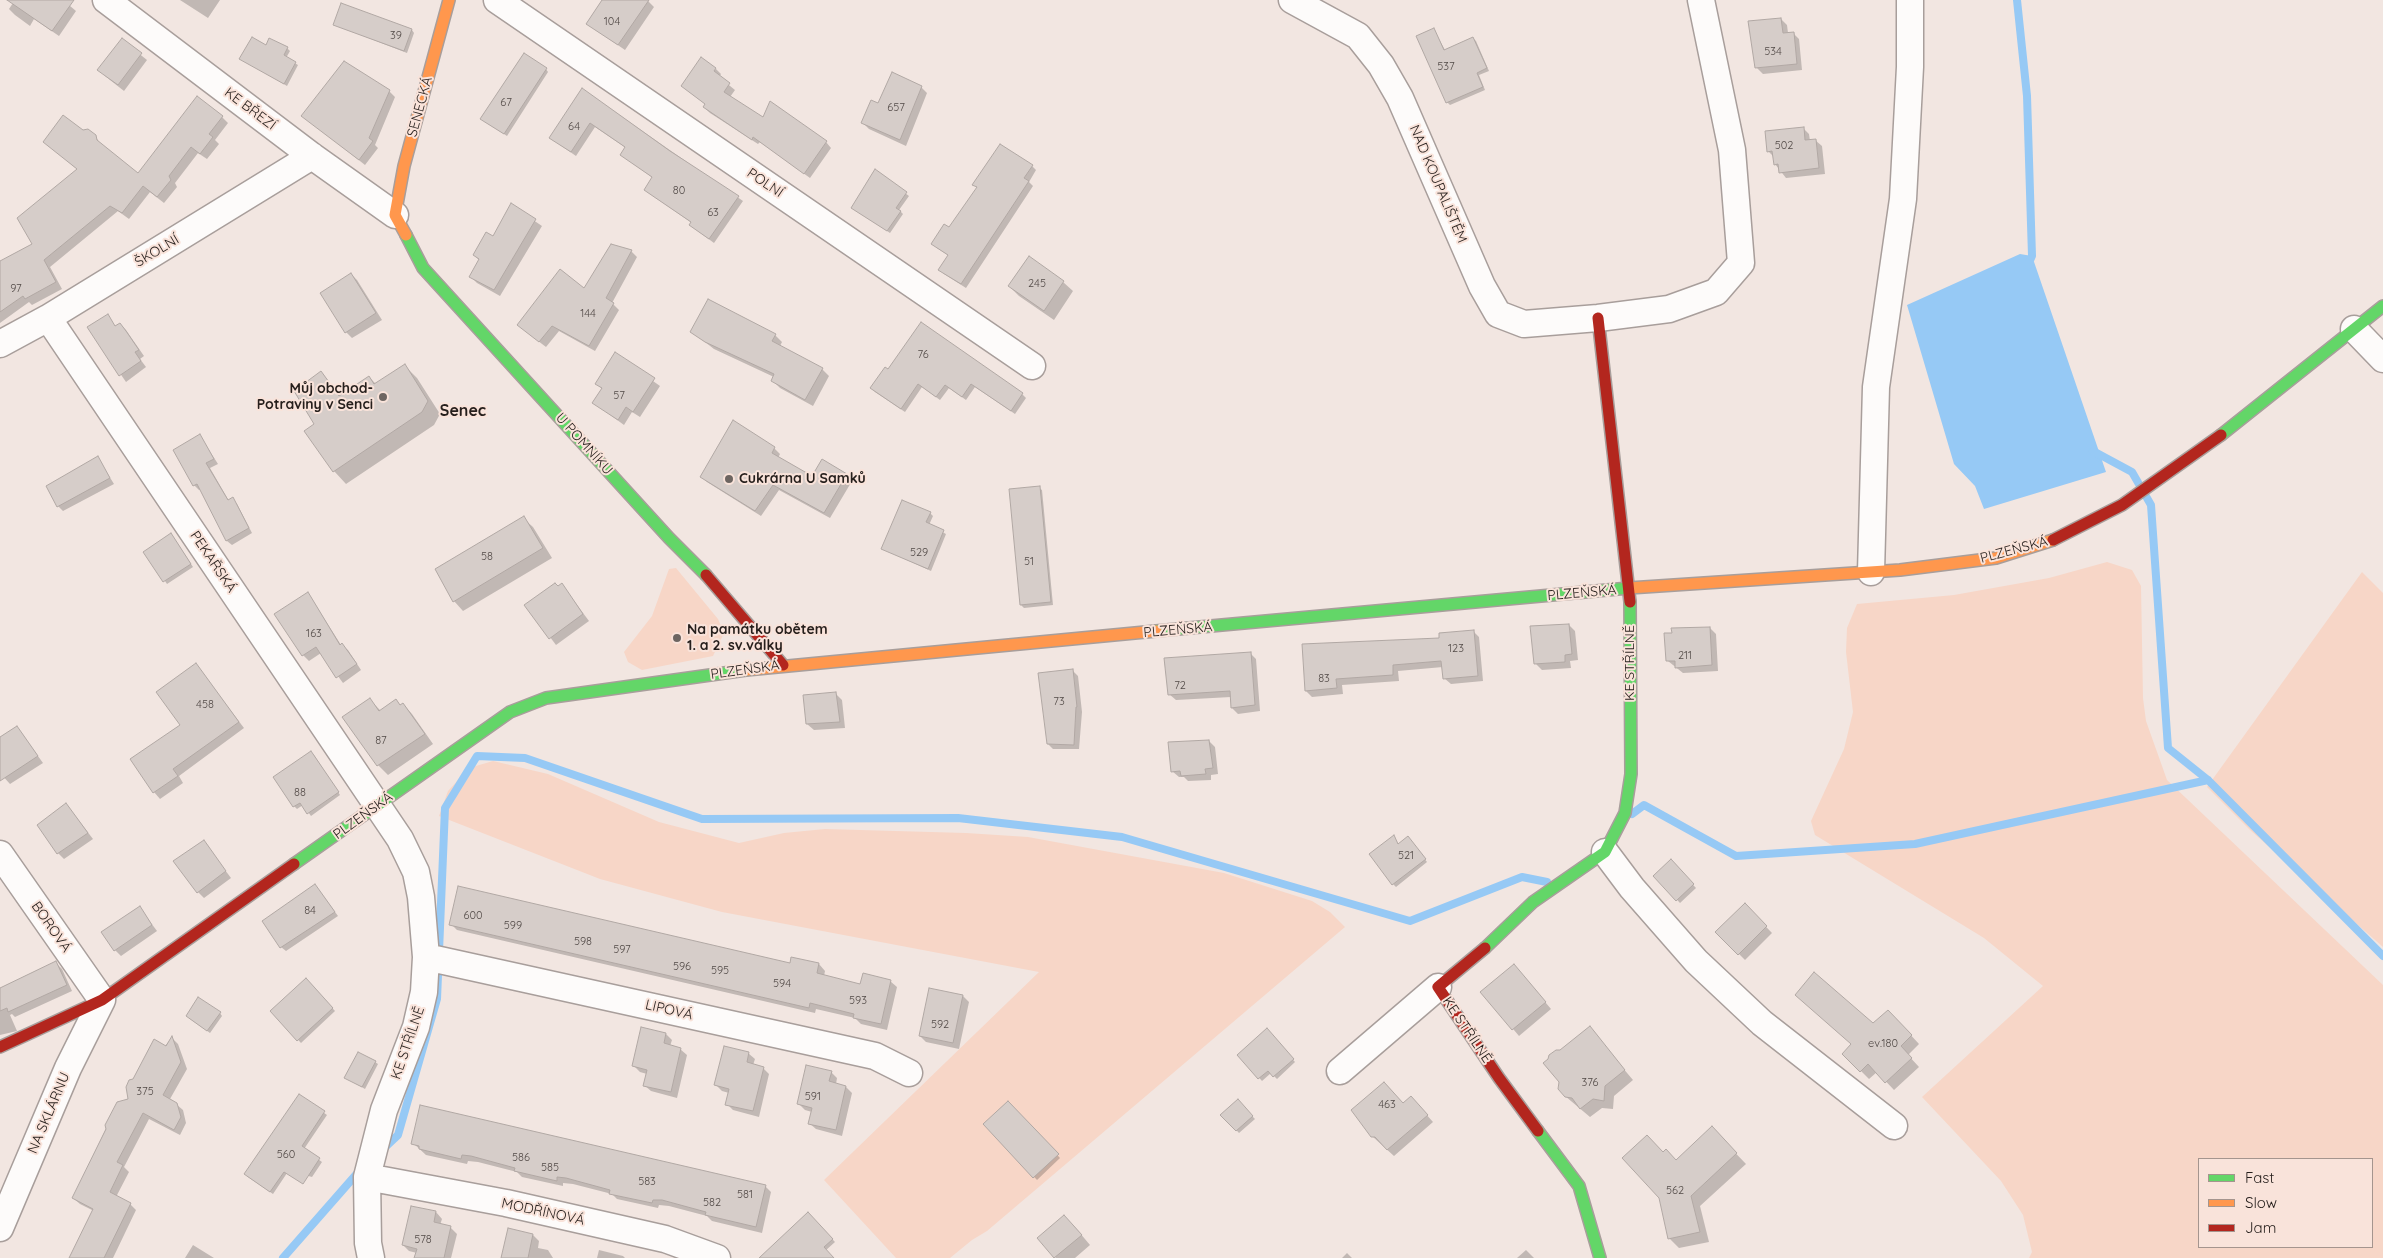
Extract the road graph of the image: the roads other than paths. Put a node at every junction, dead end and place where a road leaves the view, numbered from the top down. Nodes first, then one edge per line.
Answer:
1 (106, 0) edge
2 (449, 0) edge
3 (497, 0) edge
4 (1292, 0) edge
5 (1701, 0) edge
6 (1910, 0) edge
7 (312, 156) junction
8 (395, 216) junction
9 (2383, 306) edge
10 (48, 318) junction
11 (1598, 318) junction
12 (2354, 330) junction
13 (0, 344) edge
14 (2383, 359) edge
15 (1032, 366) dead end
16 (1871, 572) junction
17 (1630, 588) junction
18 (783, 665) junction
19 (377, 806) junction
20 (1605, 852) junction
21 (0, 854) edge
22 (426, 956) junction
23 (1438, 987) junction
24 (102, 1000) junction
25 (0, 1047) edge
26 (1340, 1071) dead end
27 (909, 1073) dead end
28 (1894, 1126) dead end
29 (367, 1177) junction
30 (0, 1228) edge
31 (371, 1258) edge
32 (717, 1258) edge
33 (1600, 1258) edge

1 - 7 street, KE BŘEZÍ
2 - 8 main road, SENECKÁ
3 - 15 street, POLNÍ
4 - 11 street, NAD KOUPALIŠTĚM
5 - 11 street, NAD KOUPALIŠTĚM
6 - 16 street
7 - 8 street, KE BŘEZÍ
7 - 10 street, ŠKOLNÍ
8 - 18 main road, U POMNÍKU
9 - 12 main road, PLZEŇSKÁ
10 - 13 street, ŠKOLNÍ
10 - 19 street, PEKAŘSKÁ
11 - 17 main road
12 - 14 street
12 - 16 main road, PLZEŇSKÁ
16 - 17 main road, PLZEŇSKÁ
17 - 18 main road, PLZEŇSKÁ
17 - 20 main road, KE STŘÍLNĚ
18 - 19 main road, PLZEŇSKÁ
19 - 22 street, KE STŘÍLNĚ
19 - 24 main road, PLZEŇSKÁ
20 - 23 main road, KE STŘÍLNĚ
20 - 28 street
21 - 24 street, BOROVÁ
22 - 27 street, LIPOVÁ
22 - 29 street, KE STŘÍLNĚ
23 - 26 street
23 - 33 main road, KE STŘÍLNĚ
24 - 25 main road, PLZEŇSKÁ
24 - 30 street, NA SKLÁRNU
29 - 31 street, KE STŘÍLNĚ
29 - 32 street, MODŘÍNOVÁ

